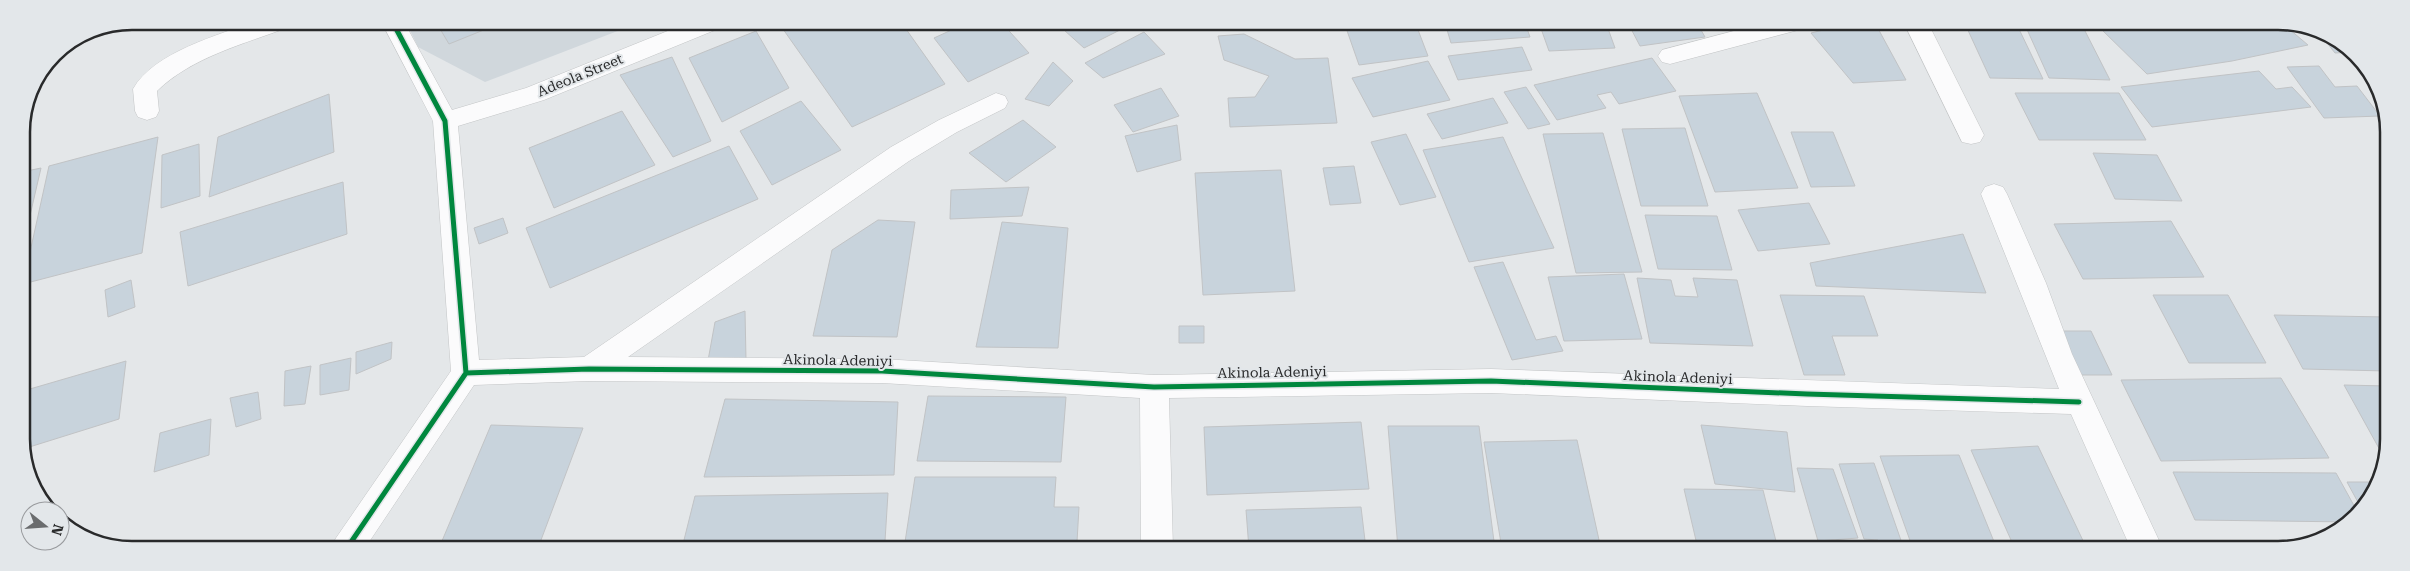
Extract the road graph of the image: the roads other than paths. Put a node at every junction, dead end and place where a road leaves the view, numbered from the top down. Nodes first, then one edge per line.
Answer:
1 (258, 30) edge
2 (396, 30) edge
3 (692, 30) edge
4 (1768, 30) edge
5 (1919, 30) edge
6 (1670, 56) dead end
7 (996, 102) dead end
8 (147, 111) dead end
9 (445, 121) junction
10 (1971, 135) dead end
11 (1994, 194) dead end
12 (589, 369) junction
13 (466, 373) junction
14 (1154, 387) junction
15 (2079, 402) junction
16 (352, 541) edge
17 (1157, 541) edge
18 (2143, 541) edge

1 - 8 street
2 - 9 street
3 - 9 street, Adeola Street
4 - 6 street
5 - 10 street
7 - 12 street
9 - 13 street
11 - 15 street
12 - 13 street, Akinola Adeniyi
12 - 14 street, Akinola Adeniyi
13 - 16 street
14 - 15 street, Akinola Adeniyi
14 - 17 street
15 - 18 street

